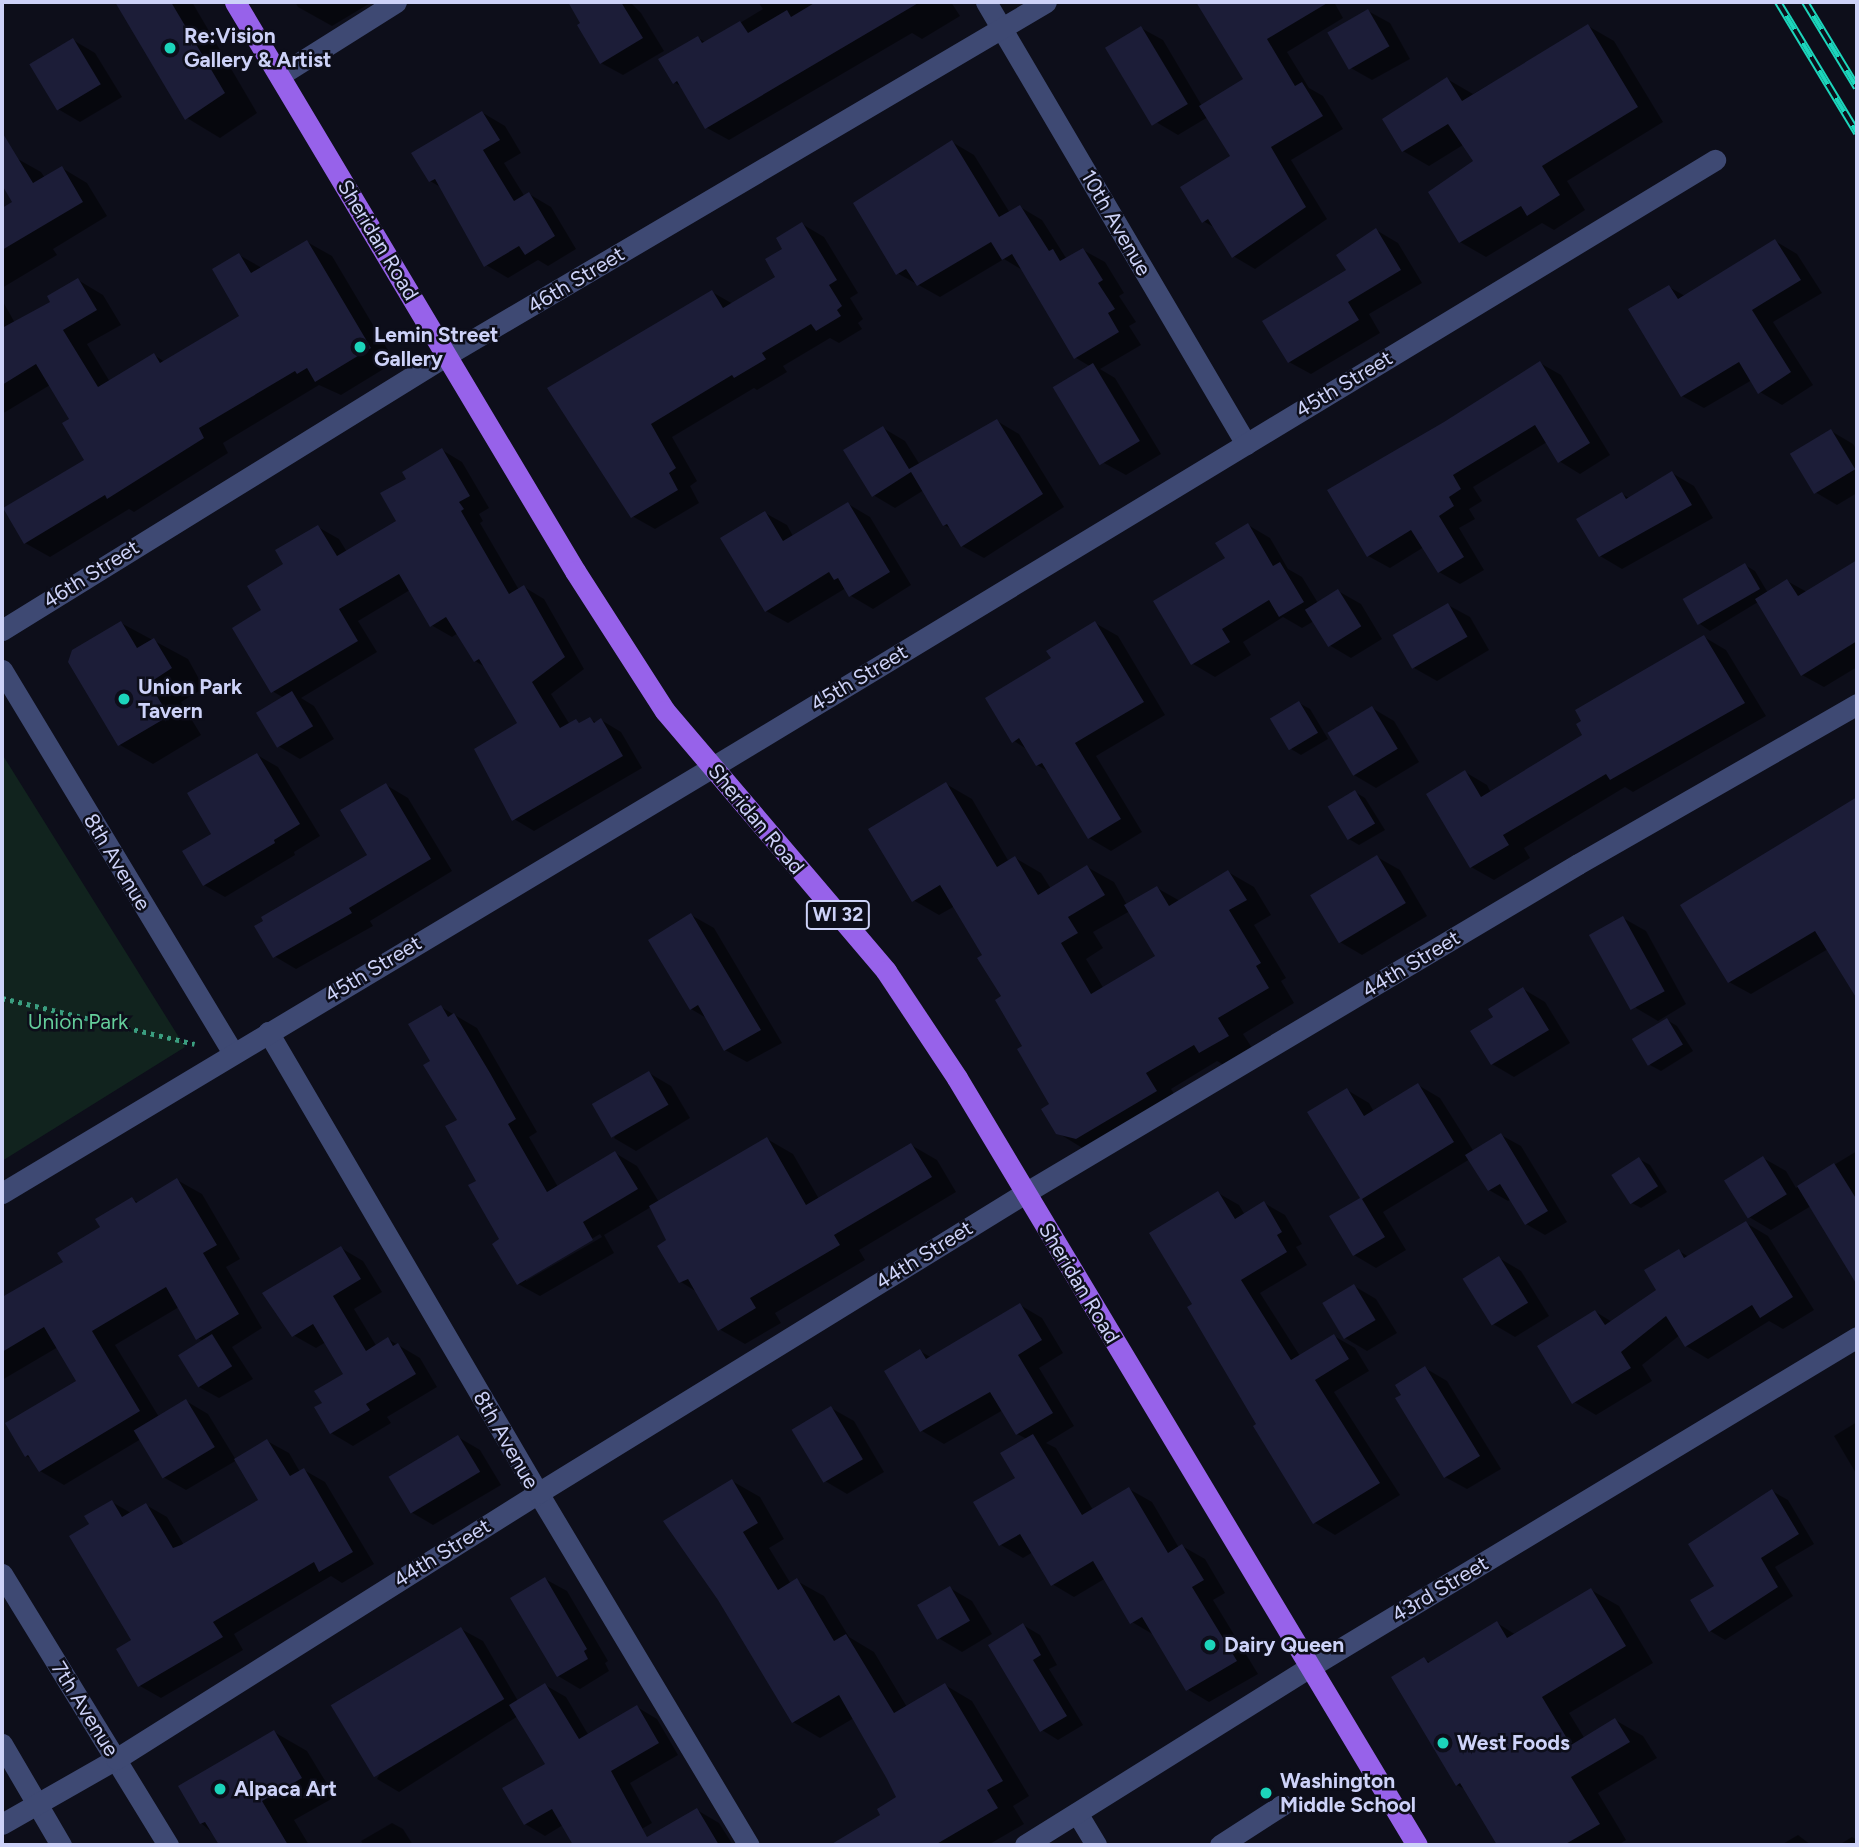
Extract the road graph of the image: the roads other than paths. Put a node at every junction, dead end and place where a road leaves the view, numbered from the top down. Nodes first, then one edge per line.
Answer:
1 (235, 2) edge
2 (396, 2) edge
3 (986, 2) edge
4 (1046, 2) edge
5 (1002, 28) junction
6 (280, 75) junction
7 (1715, 160) dead end
8 (447, 355) junction
9 (1246, 444) junction
10 (2, 630) edge
11 (2, 670) edge
12 (1857, 704) edge
13 (711, 768) junction
14 (268, 1032) junction
15 (233, 1053) junction
16 (2, 1193) edge
17 (1025, 1193) junction
18 (1857, 1337) edge
19 (538, 1493) junction
20 (2, 1574) edge
21 (1310, 1667) junction
22 (2, 1744) edge
23 (116, 1759) junction
24 (36, 1803) junction
25 (1282, 1805) dead end
26 (1077, 1813) junction
27 (2, 1824) edge
28 (61, 1845) edge
29 (168, 1845) edge
30 (749, 1845) edge
31 (1025, 1845) edge
32 (1096, 1845) edge
33 (1220, 1845) edge
34 (1417, 1845) edge

1 - 6 main road, Sheridan Road / WI 32
2 - 6 street
3 - 5 street, 10th Avenue
4 - 5 street, 46th Street
5 - 8 street, 46th Street
5 - 9 street, 10th Avenue
6 - 8 main road, Sheridan Road / WI 32
7 - 9 street, 45th Street
8 - 10 street, 46th Street
8 - 13 main road, Sheridan Road / WI 32
9 - 13 street, 45th Street
11 - 15 street, 8th Avenue
12 - 17 street, 44th Street
13 - 14 street, 45th Street
13 - 17 main road, Sheridan Road / WI 32
14 - 15 street, 45th Street
14 - 19 street, 8th Avenue
15 - 16 street, 45th Street
17 - 19 street, 44th Street
17 - 21 main road, Sheridan Road / WI 32
18 - 21 street, 43rd Street
19 - 23 street, 44th Street
19 - 30 street, 8th Avenue
20 - 23 street, 7th Avenue
21 - 26 street, 43rd Street
21 - 34 main road, Sheridan Road / WI 32
22 - 24 street
23 - 24 street, 44th Street
23 - 29 street, 7th Avenue
24 - 27 street, 44th Street
24 - 28 street
25 - 33 street
26 - 31 street, 43rd Street
26 - 32 street

